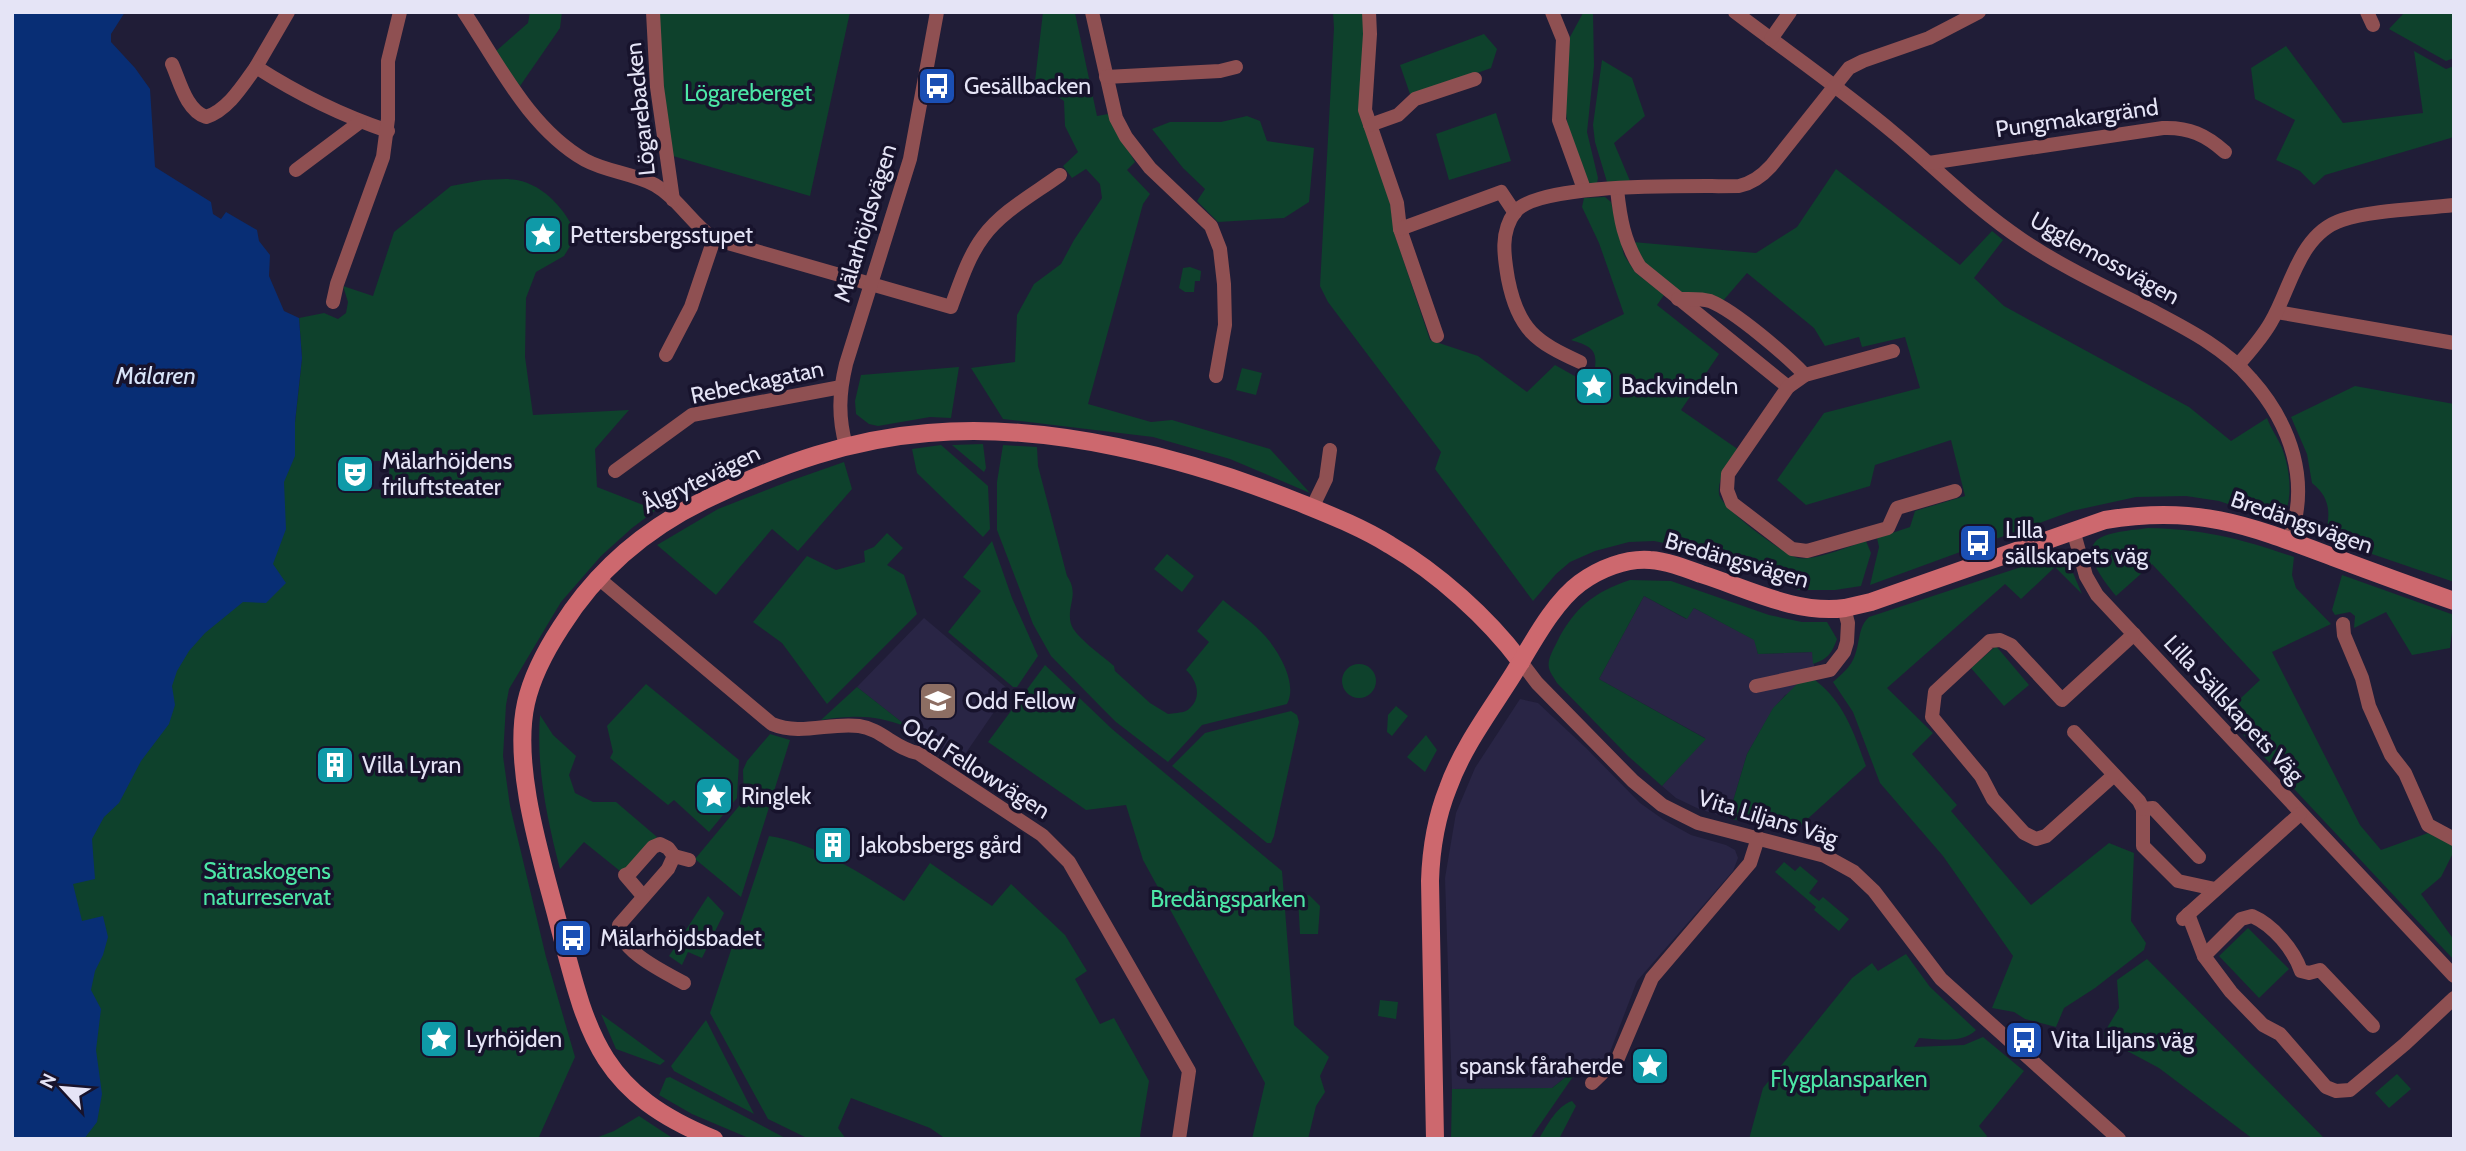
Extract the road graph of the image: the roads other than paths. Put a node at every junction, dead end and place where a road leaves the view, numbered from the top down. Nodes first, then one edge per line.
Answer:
1 (288, 12) edge
2 (400, 12) edge
3 (464, 12) edge
4 (653, 12) edge
5 (937, 12) edge
6 (1092, 12) edge
7 (1369, 12) edge
8 (1552, 12) edge
9 (1735, 12) edge
10 (1790, 12) edge
11 (1979, 12) edge
12 (1771, 39) junction
13 (173, 64) dead end
14 (1236, 66) dead end
15 (256, 67) junction
16 (1106, 77) junction
17 (1475, 79) dead end
18 (1835, 85) junction
19 (360, 122) junction
20 (1370, 125) junction
21 (388, 131) junction
22 (2225, 152) dead end
23 (1929, 163) junction
24 (296, 170) dead end
25 (1060, 175) dead end
26 (1584, 189) junction
27 (1617, 189) junction
28 (673, 200) junction
29 (2454, 205) edge
30 (1515, 213) junction
31 (1400, 229) junction
32 (714, 239) junction
33 (871, 285) junction
34 (1678, 299) junction
35 (333, 302) dead end
36 (2277, 312) junction
37 (1437, 336) dead end
38 (2454, 343) edge
39 (1893, 351) dead end
40 (666, 355) dead end
41 (1580, 362) dead end
42 (2238, 365) junction
43 (1805, 375) junction
44 (1216, 376) dead end
45 (841, 387) junction
46 (1788, 387) junction
47 (846, 446) junction
48 (1330, 450) dead end
49 (615, 471) dead end
50 (1955, 491) dead end
51 (1312, 508) junction
52 (2073, 530) junction
53 (2289, 540) junction
54 (597, 578) junction
55 (2454, 601) edge
56 (1844, 608) junction
57 (2343, 624) dead end
58 (2134, 634) junction
59 (1521, 662) junction
60 (1756, 686) dead end
61 (2074, 732) dead end
62 (2114, 775) junction
63 (2143, 809) junction
64 (2300, 814) junction
65 (1758, 838) junction
66 (2454, 839) edge
67 (674, 856) junction
68 (2199, 857) dead end
69 (689, 860) dead end
70 (2216, 889) junction
71 (643, 896) junction
72 (2204, 956) junction
73 (2454, 976) edge
74 (684, 982) dead end
75 (2454, 998) edge
76 (2372, 1026) dead end
77 (1592, 1083) dead end
78 (714, 1139) edge
79 (1179, 1139) edge
80 (1435, 1139) edge
81 (2119, 1139) edge

1 - 15 street
2 - 21 street
3 - 28 street
4 - 28 street, Lögarebacken
5 - 33 street, Mälarhöjdsvägen
6 - 16 street
7 - 20 street
8 - 26 street
9 - 12 street, Ugglemossvägen
10 - 12 street
11 - 18 street
12 - 18 street, Ugglemossvägen
13 - 15 street
14 - 16 street
15 - 19 street
16 - 44 street
17 - 20 street
18 - 23 street, Ugglemossvägen
18 - 27 street
19 - 21 street
19 - 24 street
20 - 31 street
21 - 35 street
22 - 23 street, Pungmakargränd
23 - 42 street, Ugglemossvägen
25 - 33 street
26 - 27 street
26 - 30 street
27 - 34 street
28 - 32 street
29 - 36 street
30 - 31 street
30 - 41 street
31 - 37 street
32 - 33 street
32 - 40 street
33 - 45 street, Mälarhöjdsvägen
34 - 43 street
34 - 46 street
36 - 38 street
36 - 42 street
39 - 43 street
42 - 53 street, Ugglemossvägen
43 - 46 street
45 - 47 street, Mälarhöjdsvägen
45 - 49 street, Rebeckagatan
46 - 50 street
47 - 51 street, Ålgrytevägen
47 - 54 street, Ålgrytevägen
48 - 51 street
51 - 59 street, Ålgrytevägen
52 - 53 street, Bredängsvägen
52 - 56 street, Bredängsvägen
52 - 58 street, Lilla Sällskapets Väg
53 - 55 street, Bredängsvägen
54 - 78 street, Ålgrytevägen
54 - 79 street, Odd Fellowvägen
56 - 59 street, Bredängsvägen
56 - 60 street
57 - 66 street
58 - 62 street, Lilla Sällskapets Väg
58 - 64 street, Lilla Sällskapets Väg
59 - 65 street, Vita Liljans Väg
59 - 80 street, Bredängsvägen
61 - 62 street
62 - 63 street
63 - 68 street
63 - 70 street
64 - 70 street, Lilla Sällskapets Väg
64 - 73 street, Lilla Sällskapets Väg
65 - 77 street
65 - 81 street, Vita Liljans Väg
67 - 69 street
67 - 71 street
67 - 71 street
70 - 72 street, Lilla Sällskapets Väg
71 - 74 street
72 - 75 street, Lilla Sällskapets Väg
72 - 76 street

